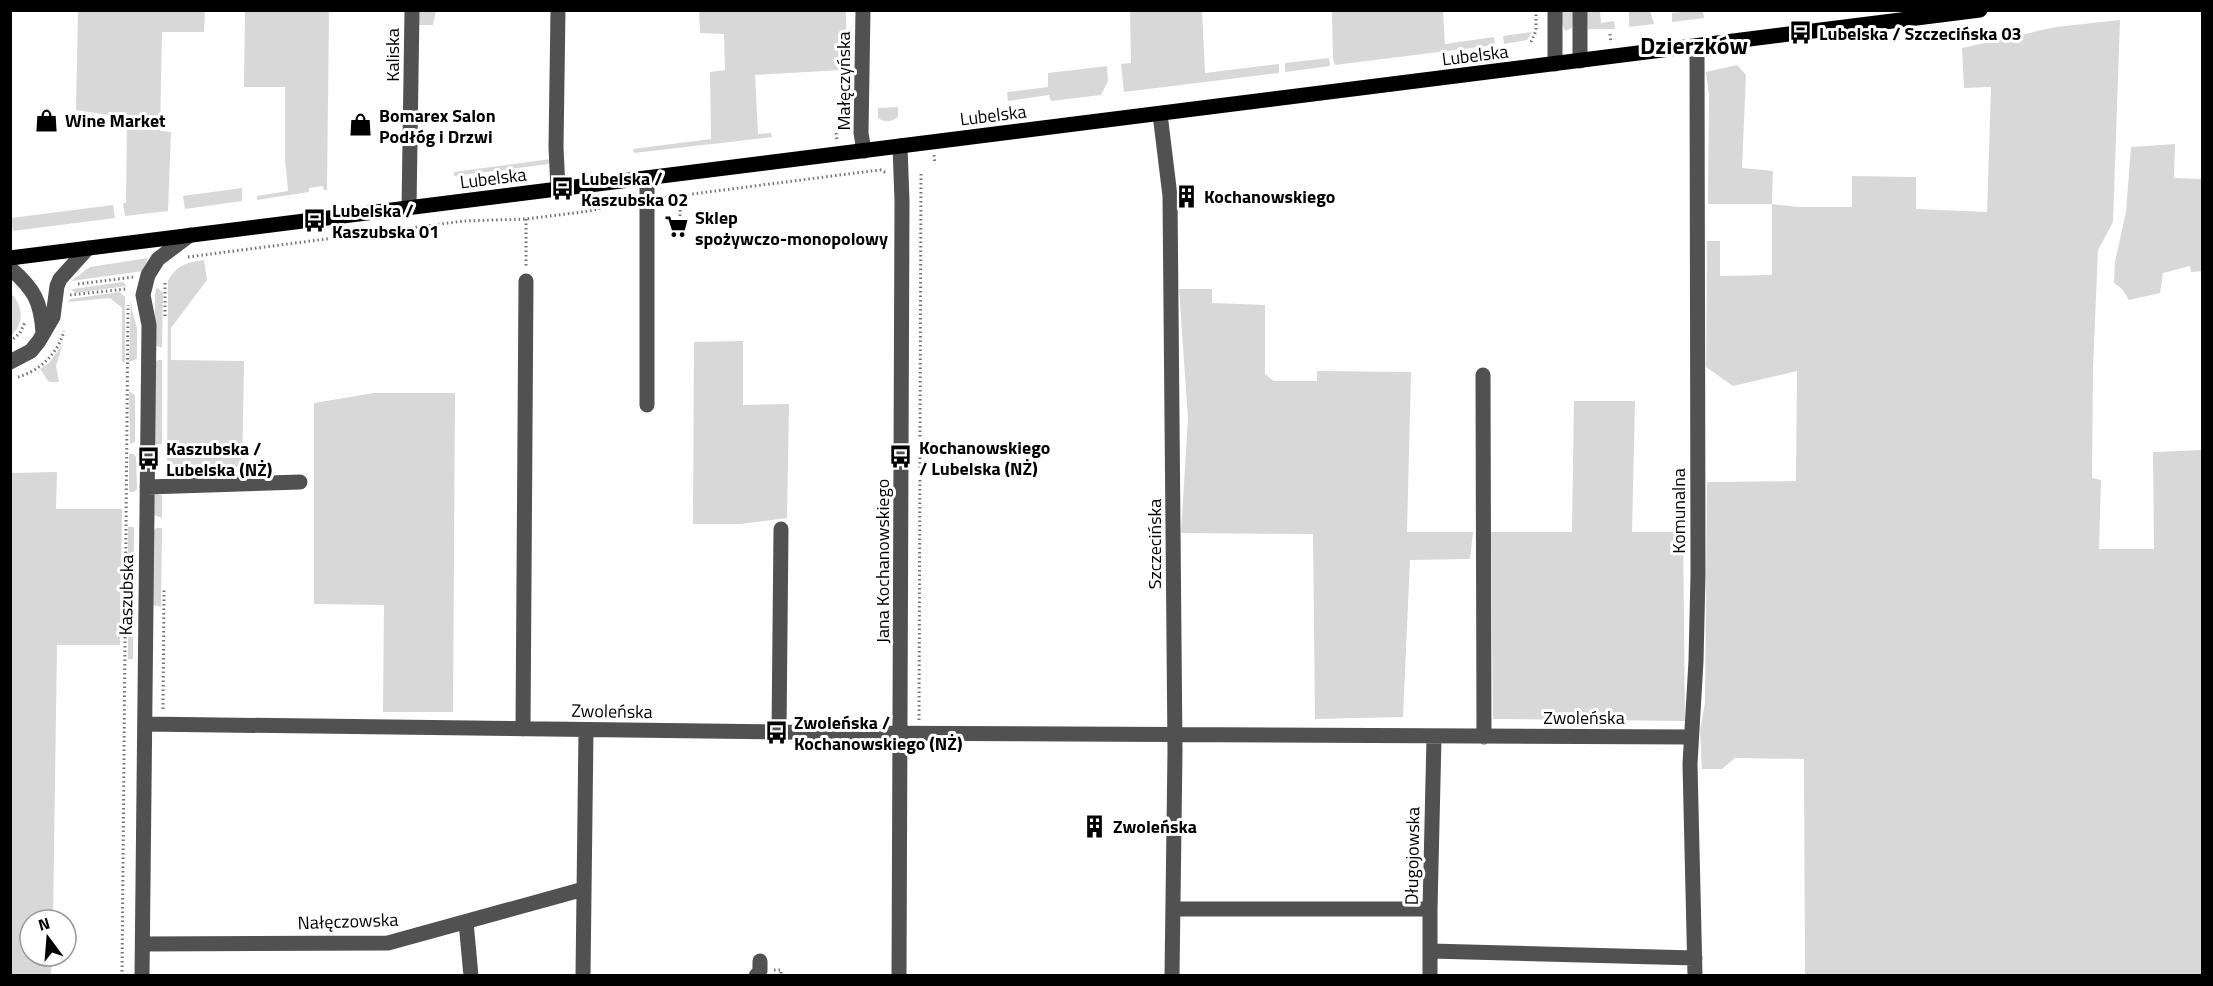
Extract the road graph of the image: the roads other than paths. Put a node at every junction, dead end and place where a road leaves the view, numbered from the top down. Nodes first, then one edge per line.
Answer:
1 (412, 10) edge
2 (558, 10) edge
3 (863, 10) edge
4 (1555, 10) edge
5 (1580, 10) edge
6 (1980, 10) edge
7 (1697, 46) junction
8 (1580, 61) junction
9 (1555, 64) junction
10 (1160, 114) junction
11 (900, 146) junction
12 (864, 151) junction
13 (647, 178) junction
14 (558, 189) junction
15 (409, 208) junction
16 (190, 236) junction
17 (88, 248) junction
18 (10, 258) edge
19 (10, 268) edge
20 (526, 281) road end
21 (43, 333) junction
22 (10, 362) edge
23 (1483, 375) dead end
24 (646, 405) dead end
25 (300, 482) dead end
26 (147, 487) junction
27 (781, 530) dead end
28 (145, 724) junction
29 (523, 729) junction
30 (586, 730) junction
31 (778, 732) junction
32 (901, 735) junction
33 (1174, 736) junction
34 (1484, 737) junction
35 (1691, 737) junction
36 (1434, 738) junction
37 (584, 889) junction
38 (1173, 909) junction
39 (1430, 909) junction
40 (466, 922) junction
41 (143, 944) junction
42 (1430, 951) junction
43 (1695, 958) junction
44 (142, 975) edge
45 (471, 975) edge
46 (583, 975) edge
47 (899, 975) edge
48 (1172, 975) edge
49 (1430, 975) edge
50 (1695, 975) edge

1 - 15 street, Kaliska
2 - 14 street
3 - 12 street, Małęczyńska
4 - 9 street
5 - 8 street
6 - 7 main road, Lubelska
7 - 8 main road, Lubelska
7 - 35 street, Komunalna
8 - 9 main road, Lubelska
9 - 10 main road, Lubelska
10 - 11 main road, Lubelska
10 - 33 street, Szczecińska
11 - 12 main road, Lubelska
11 - 32 street, Jana Kochanowskiego
12 - 13 main road, Lubelska
13 - 14 main road, Lubelska
13 - 24 street
14 - 15 main road, Lubelska
15 - 16 main road, Lubelska
16 - 17 main road, Lubelska
16 - 26 street, Kaszubska
17 - 18 main road, Lubelska
17 - 21 street
19 - 21 street
20 - 29 street
21 - 22 street
23 - 34 street
25 - 26 street
26 - 28 street, Kaszubska
27 - 31 street
28 - 29 street, Zwoleńska
28 - 41 street, Kaszubska
29 - 30 street, Zwoleńska
30 - 31 street, Zwoleńska
30 - 37 street
31 - 32 street, Zwoleńska
32 - 33 street, Zwoleńska
32 - 47 street, Jana Kochanowskiego
33 - 36 street, Zwoleńska
33 - 38 street, Szczecińska
34 - 35 street, Zwoleńska
34 - 36 street, Zwoleńska
35 - 43 street, Komunalna
36 - 39 street, Długojowska
37 - 40 street, Nałęczowska
37 - 46 street
38 - 39 street
38 - 48 street, Szczecińska
39 - 42 street, Długojowska
40 - 41 street, Nałęczowska
40 - 45 street
41 - 44 street, Kaszubska
42 - 43 street
42 - 49 street, Długojowska
43 - 50 street, Komunalna

